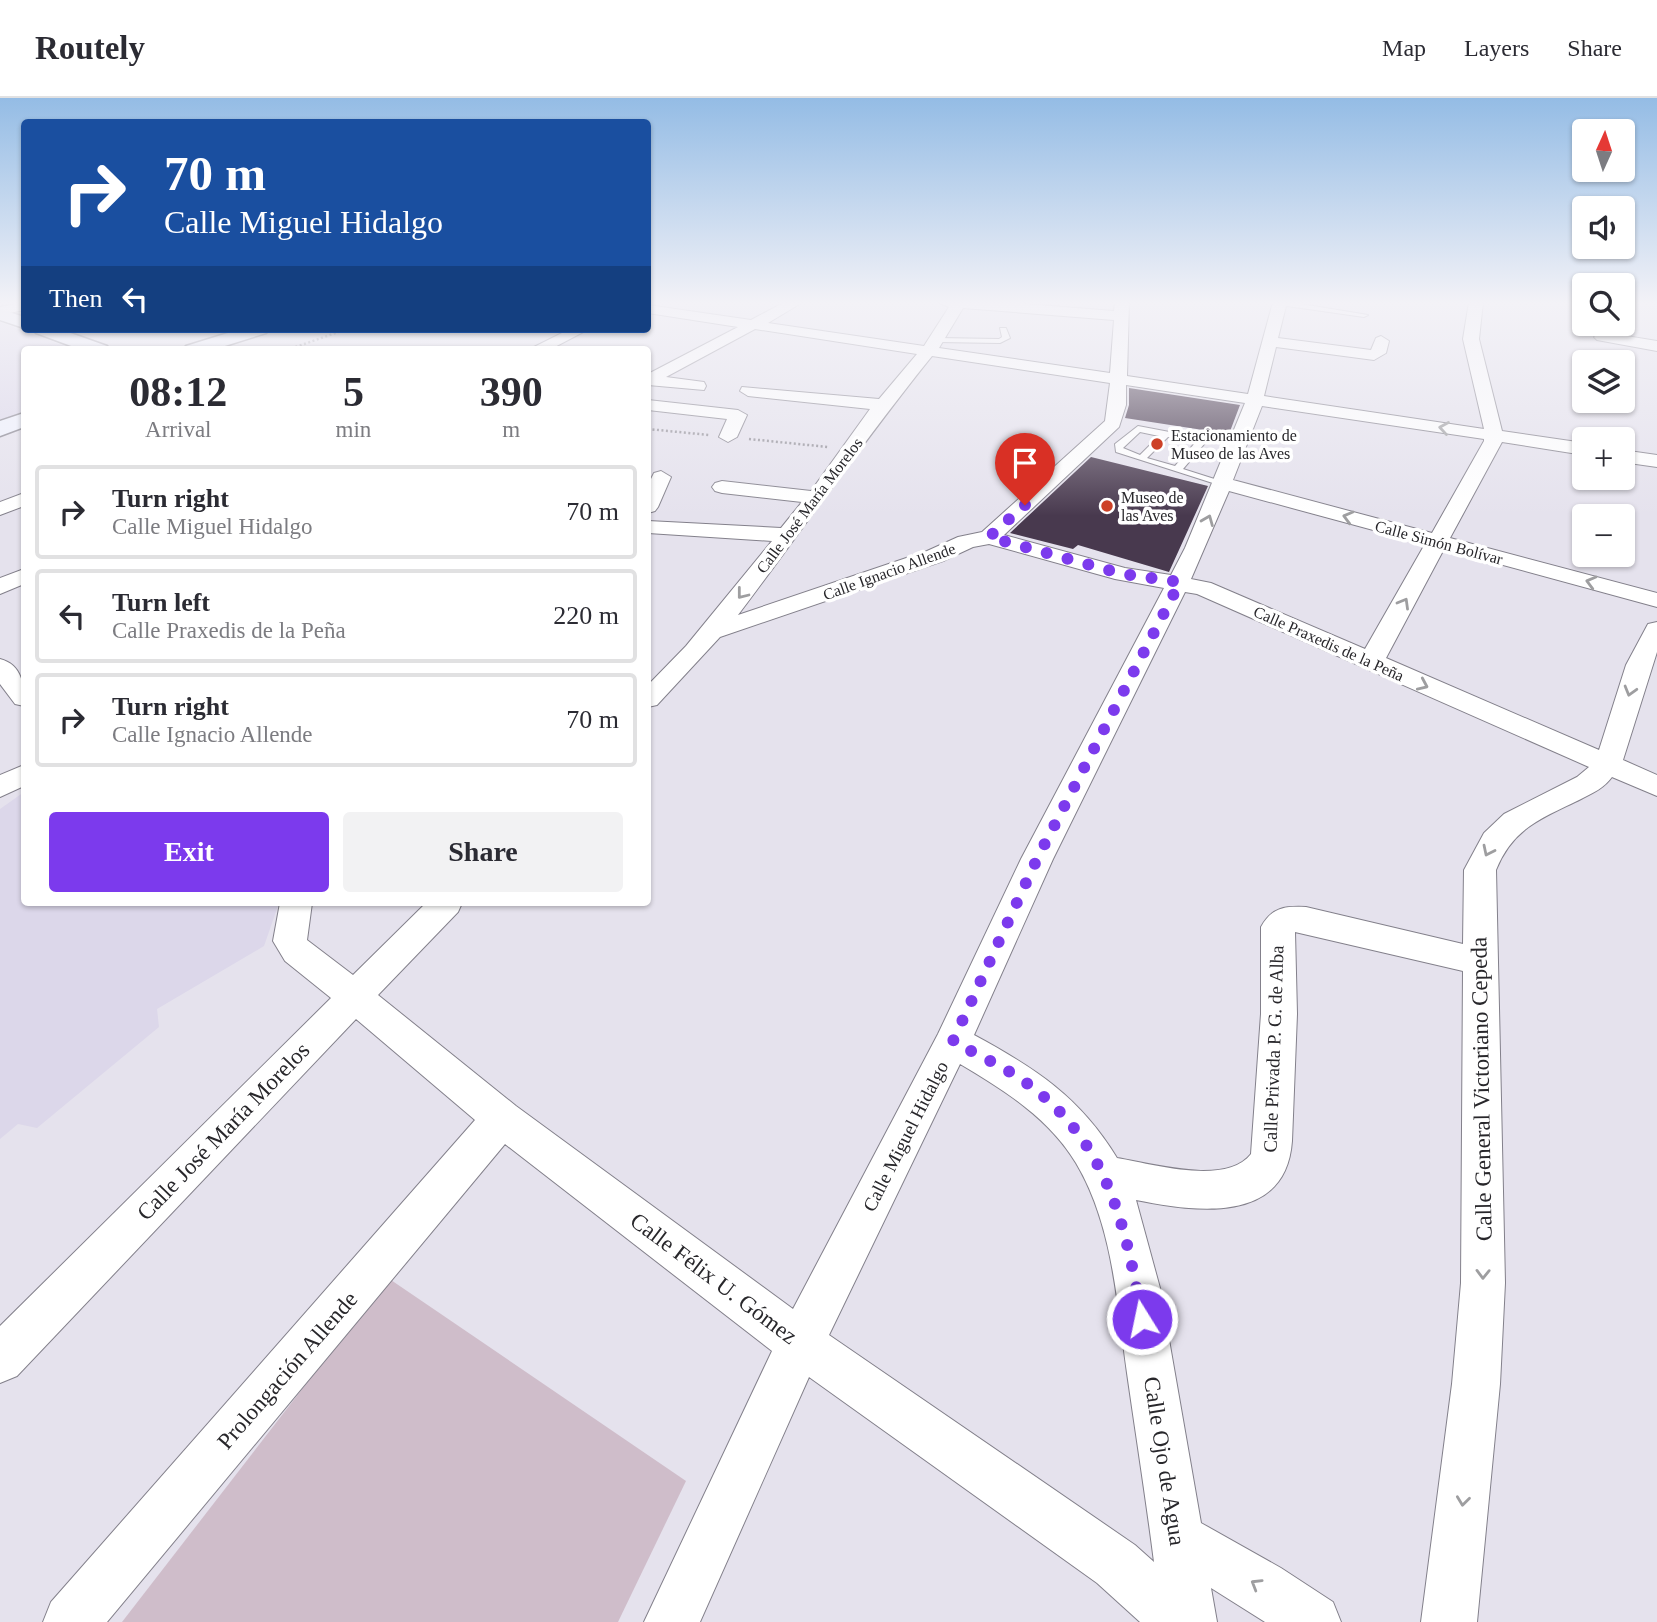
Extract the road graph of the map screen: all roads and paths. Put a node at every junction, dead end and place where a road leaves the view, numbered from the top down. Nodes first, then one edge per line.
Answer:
1 (910, 373) edge
2 (1029, 373) edge
3 (1079, 373) edge
4 (1118, 373) edge
5 (1260, 373) edge
6 (1481, 373) edge
7 (1118, 379) junction
8 (651, 380) edge
9 (1025, 384) dead end
10 (698, 386) dead end
11 (748, 391) dead end
12 (1254, 399) junction
13 (651, 405) edge
14 (883, 405) junction
15 (21, 420) edge
16 (0, 429) edge
17 (1167, 433) junction
18 (1493, 435) junction
19 (728, 437) dead end
20 (1096, 440) junction
21 (1118, 446) junction
22 (1572, 447) edge
23 (1635, 458) edge
24 (1141, 459) junction
25 (1657, 461) edge
26 (1177, 470) junction
27 (661, 477) dead end
28 (1222, 483) junction
29 (722, 487) dead end
30 (816, 497) junction
31 (21, 500) edge
32 (651, 500) edge
33 (0, 509) edge
34 (651, 527) edge
35 (787, 535) junction
36 (989, 537) junction
37 (1439, 542) junction
38 (21, 577) edge
39 (1180, 582) junction
40 (0, 587) edge
41 (1657, 600) edge
42 (1657, 629) edge
43 (713, 631) junction
44 (1371, 662) junction
45 (0, 667) edge
46 (21, 694) edge
47 (651, 696) edge
48 (1605, 765) junction
49 (21, 776) edge
50 (1657, 786) edge
51 (0, 788) edge
52 (296, 906) edge
53 (443, 906) edge
54 (1479, 961) junction
55 (354, 996) junction
56 (953, 1041) junction
57 (502, 1118) junction
58 (1105, 1175) junction
59 (800, 1343) junction
60 (0, 1359) edge
61 (1178, 1539) junction
62 (71, 1622) edge
63 (672, 1622) edge
64 (1181, 1622) edge
65 (1189, 1622) edge
66 (1313, 1622) edge
67 (1449, 1622) edge

1 - 14 street, Calle José María Morelos
2 - 9 street
3 - 7 street
4 - 7 street, Calle Ignacio Allende
5 - 12 street, Calle Miguel Hidalgo
6 - 18 street
7 - 12 street
7 - 20 street, Calle Ignacio Allende
8 - 10 street
11 - 14 street
18 -> 12 street
12 - 28 street, Calle Miguel Hidalgo
13 - 19 street
14 - 30 street, Calle José María Morelos
15 - 16 street
17 - 21 lane
17 - 24 lane
17 - 26 lane
18 - 22 street
18 - 37 street
20 - 21 lane
20 - 36 street, Calle Ignacio Allende
21 - 24 lane
23 - 25 street
24 - 26 lane
26 - 28 lane
27 - 32 street
37 -> 28 street, Calle Simón Bolívar
39 -> 28 street, Calle Miguel Hidalgo
29 - 30 street
30 - 35 street, Calle José María Morelos
31 - 33 street
34 - 35 street
35 -> 43 street, Calle José María Morelos
36 - 39 street, Calle Praxedis de la Peña
36 - 43 street, Calle Ignacio Allende
41 -> 37 street, Calle Simón Bolívar
44 -> 37 street
38 - 40 street
39 - 44 street, Calle Praxedis de la Peña
39 - 56 street, Calle Miguel Hidalgo
42 -> 48 street, Calle General Victoriano Cepeda
43 - 47 street, Calle José María Morelos
44 -> 48 street, Calle Praxedis de la Peña
45 - 46 street
48 - 50 street, Calle Praxedis de la Peña
48 -> 54 street, Calle General Victoriano Cepeda
49 - 51 street
52 - 55 street, Calle Félix U. Gómez
53 - 55 street, Calle José María Morelos
54 - 58 street, Calle Privada P. G. de Alba
54 -> 67 street, Calle General Victoriano Cepeda
55 - 57 street, Calle Félix U. Gómez
55 - 60 street, Calle José María Morelos
56 - 58 street, Calle Ojo de Agua
56 - 59 street, Calle Miguel Hidalgo
57 - 59 street, Calle Félix U. Gómez
57 - 62 street, Prolongación Allende
58 - 61 street, Calle Ojo de Agua
59 - 63 street, Calle Miguel Hidalgo
59 - 64 street, Calle Félix U. Gómez
61 - 65 street, Calle Ojo de Agua
66 -> 61 street

